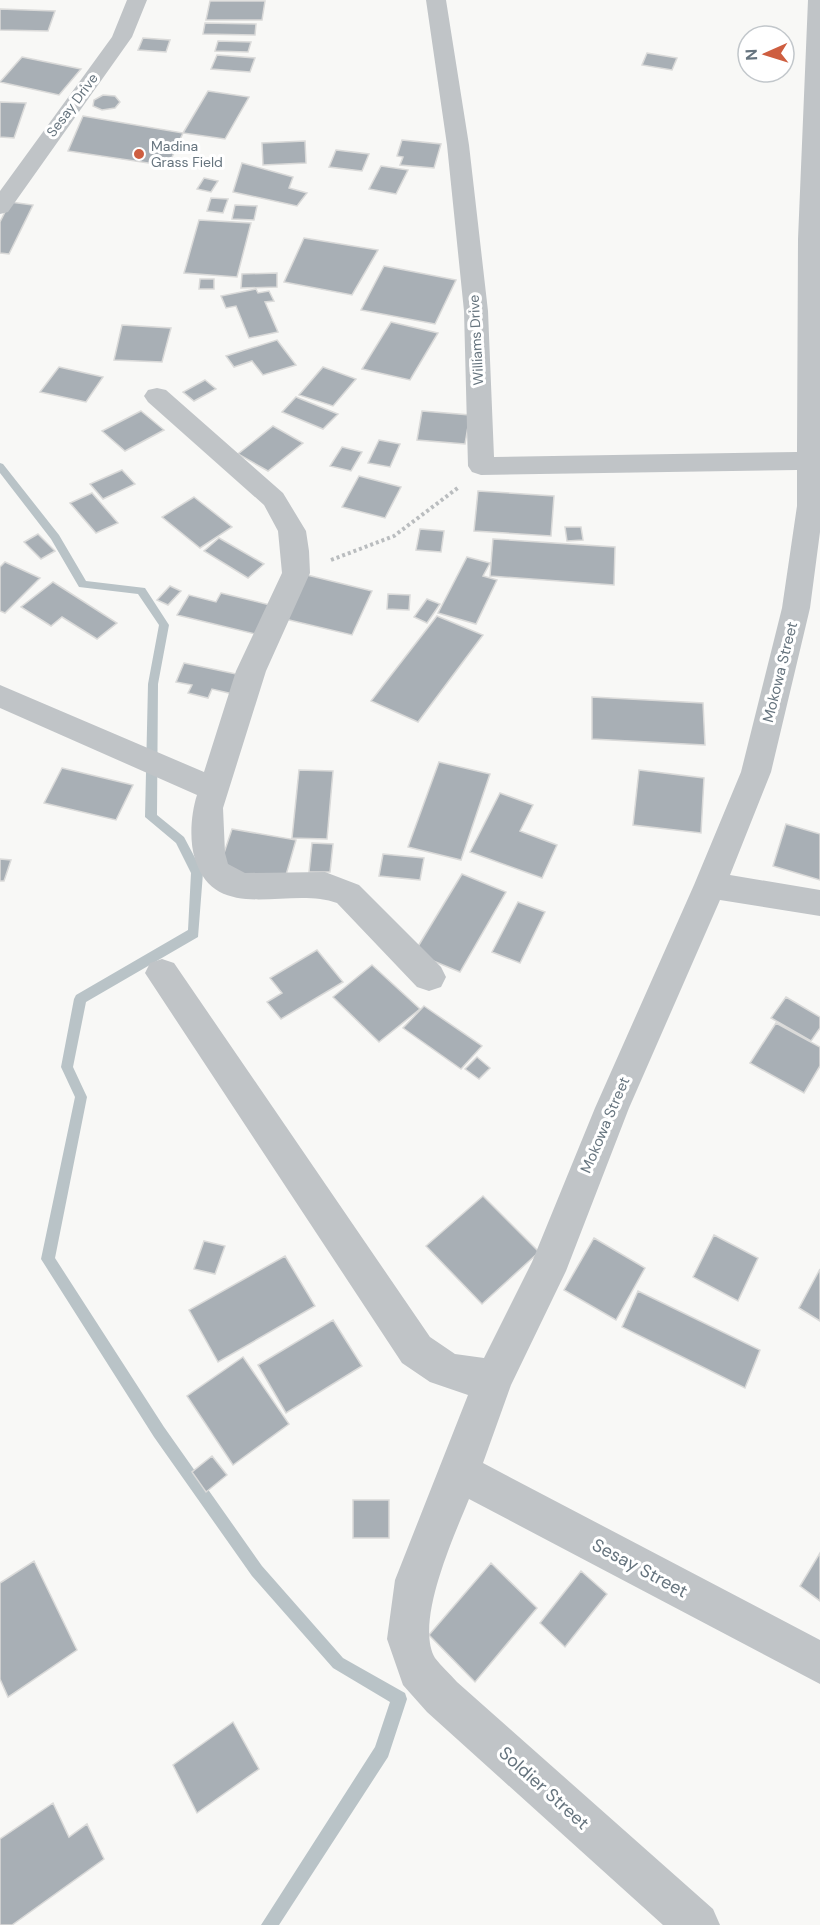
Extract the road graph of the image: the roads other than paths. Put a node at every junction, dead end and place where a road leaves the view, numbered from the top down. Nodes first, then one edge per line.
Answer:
1 (137, 0) edge
2 (436, 0) edge
3 (818, 0) edge
4 (0, 207) edge
5 (157, 396) dead end
6 (811, 461) junction
7 (0, 696) edge
8 (213, 789) junction
9 (710, 885) junction
10 (820, 903) edge
11 (162, 973) dead end
12 (429, 977) dead end
13 (494, 1378) junction
14 (460, 1472) junction
15 (408, 1639) joint
16 (820, 1663) edge
17 (697, 1925) edge

1 - 4 street, Sesay Drive
2 - 6 street, Williams Drive
3 - 6 street, Mokowa Street
5 - 8 street
6 - 9 street, Mokowa Street
7 - 8 street
8 - 12 street
9 - 10 street
9 - 13 street, Mokowa Street
11 - 13 street
13 - 14 street, Mokowa Street
14 - 15 street, Mokowa Street
14 - 16 street, Sesay Street
15 - 17 street, Soldier Street

